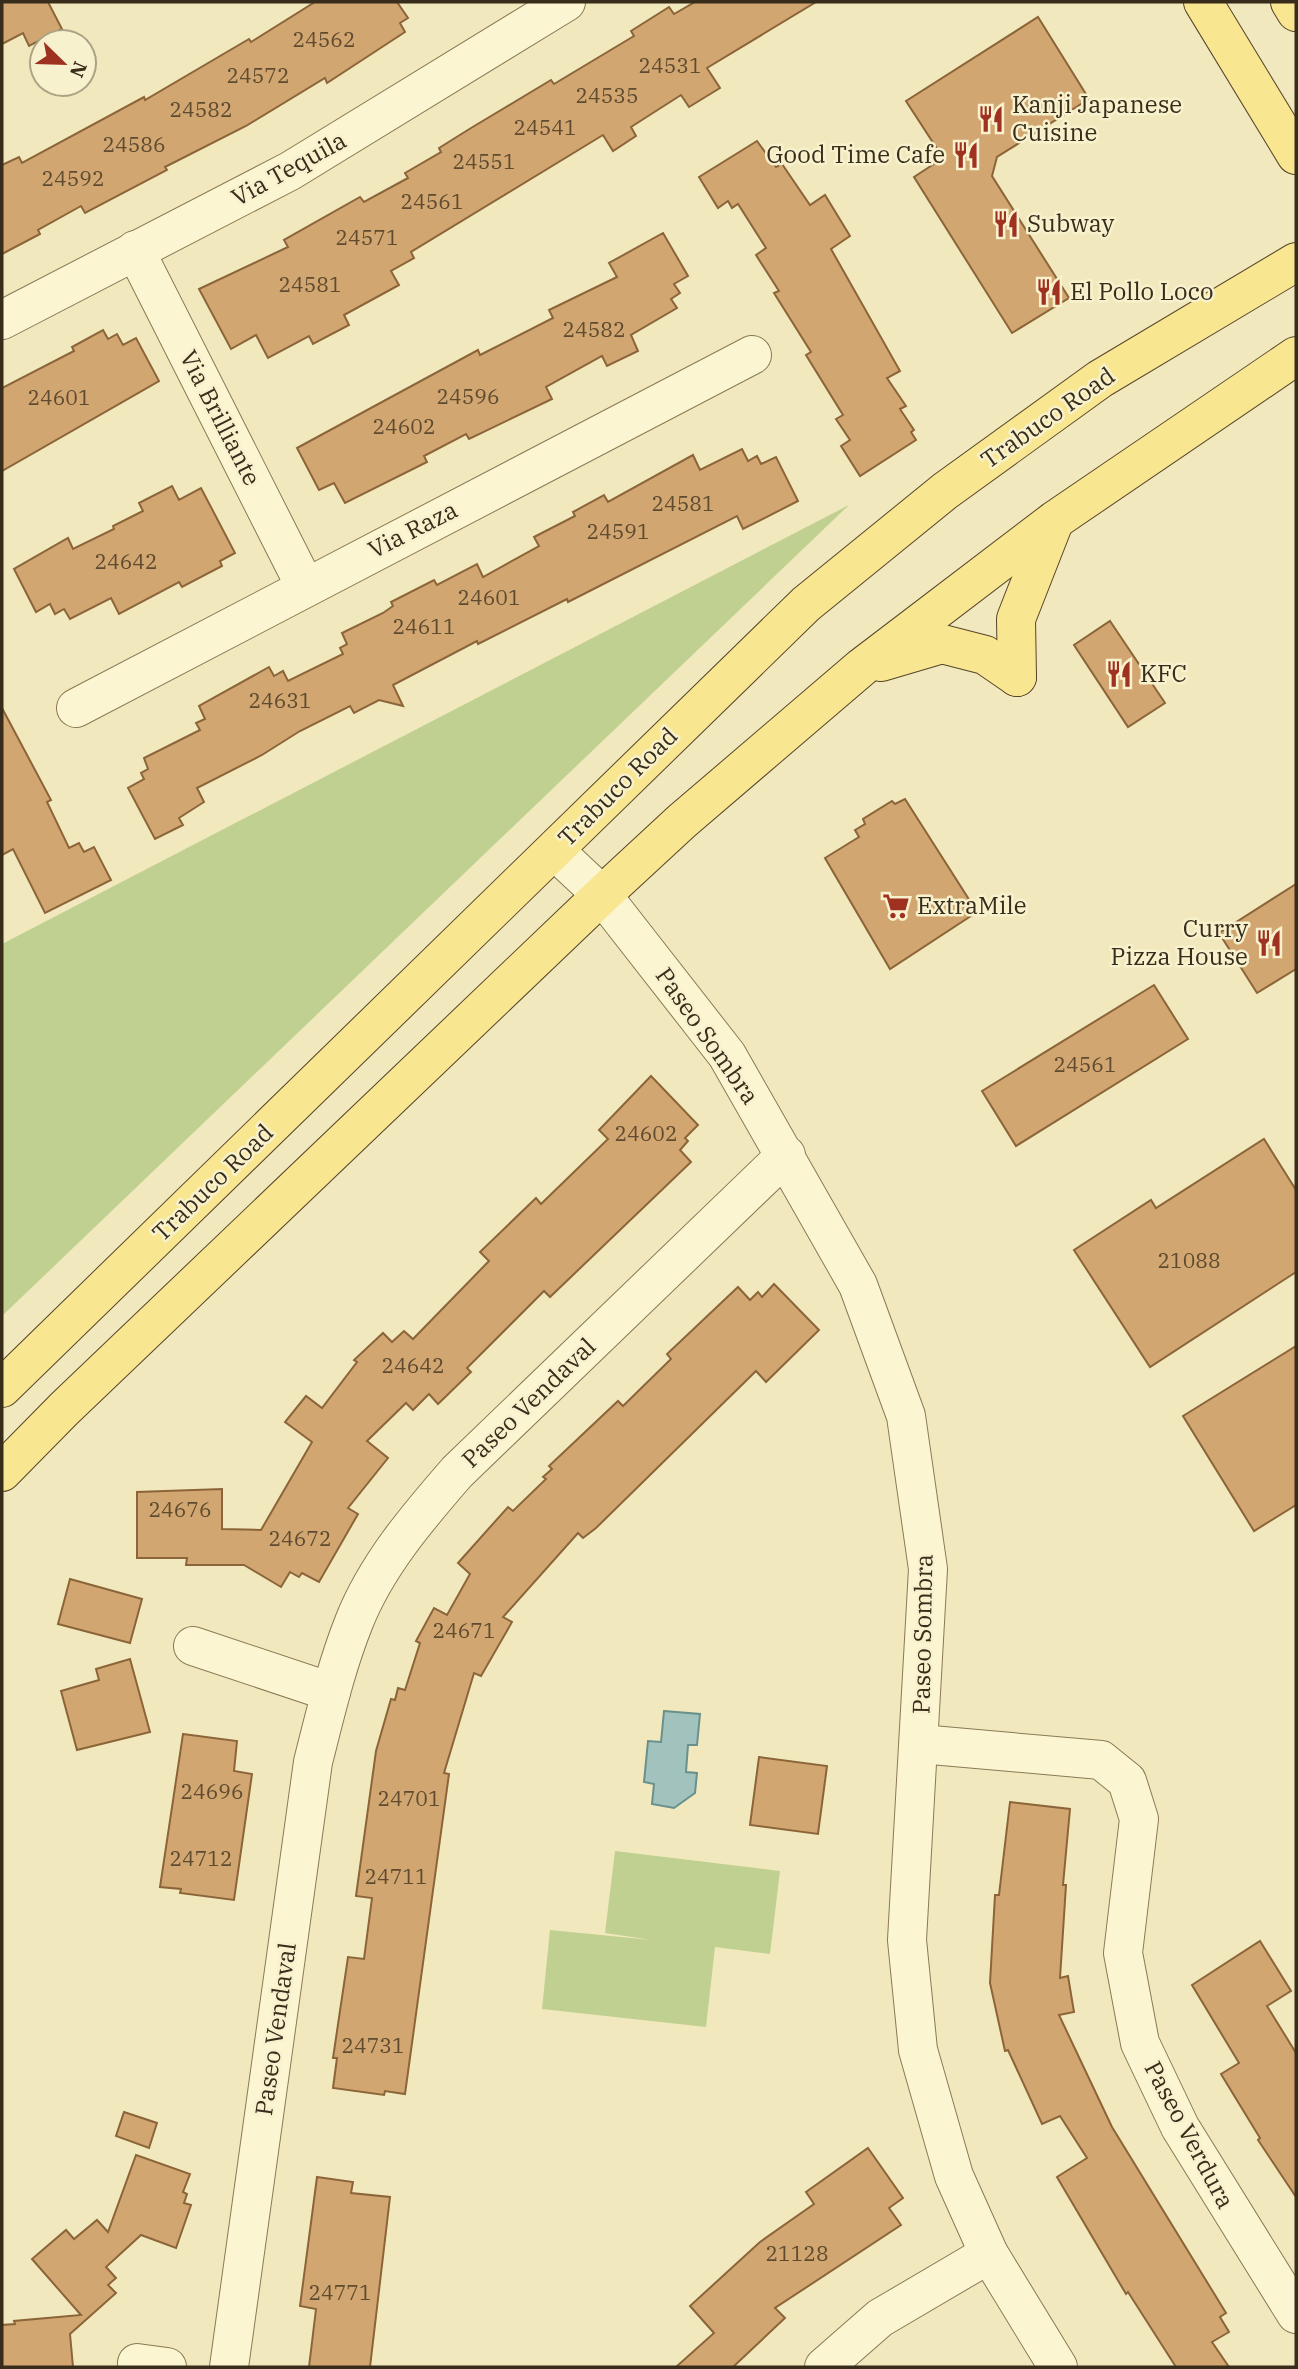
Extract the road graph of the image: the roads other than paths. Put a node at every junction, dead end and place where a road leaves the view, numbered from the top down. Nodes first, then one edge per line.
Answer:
1 (566, 2) edge
2 (1203, 2) edge
3 (1290, 2) edge
4 (1296, 12) edge
5 (1296, 155) edge
6 (135, 250) junction
7 (1296, 262) edge
8 (2, 320) edge
9 (752, 355) dead end
10 (1296, 356) edge
11 (1055, 520) junction
12 (305, 586) junction
13 (862, 667) junction
14 (76, 708) dead end
15 (555, 850) junction
16 (601, 895) junction
17 (786, 1155) junction
18 (2, 1388) edge
19 (2, 1472) edge
20 (193, 1646) dead end
21 (331, 1692) junction
22 (920, 1744) junction
23 (989, 2254) junction
24 (1296, 2314) edge
25 (229, 2367) edge
26 (824, 2367) edge
27 (1058, 2367) edge

1 - 6 street, Via Tequila
2 - 5 main road
3 - 4 main road
6 - 8 street, Via Tequila
6 - 12 street, Via Brilliante
7 - 15 main road, Trabuco Road
9 - 12 street, Via Raza
10 - 11 main road
11 - 13 main road
11 - 13 main road
12 - 14 street, Via Raza
13 - 16 main road
15 - 16 street, Paseo Sombra
15 - 18 main road, Trabuco Road
16 - 17 street, Paseo Sombra
16 - 19 main road
17 - 21 street, Paseo Vendaval
17 - 22 street, Paseo Sombra
20 - 21 street
21 - 25 street, Paseo Vendaval
22 - 23 street, Paseo Sombra
22 - 24 street, Paseo Verdura
23 - 26 street
23 - 27 street, Paseo Sombra

